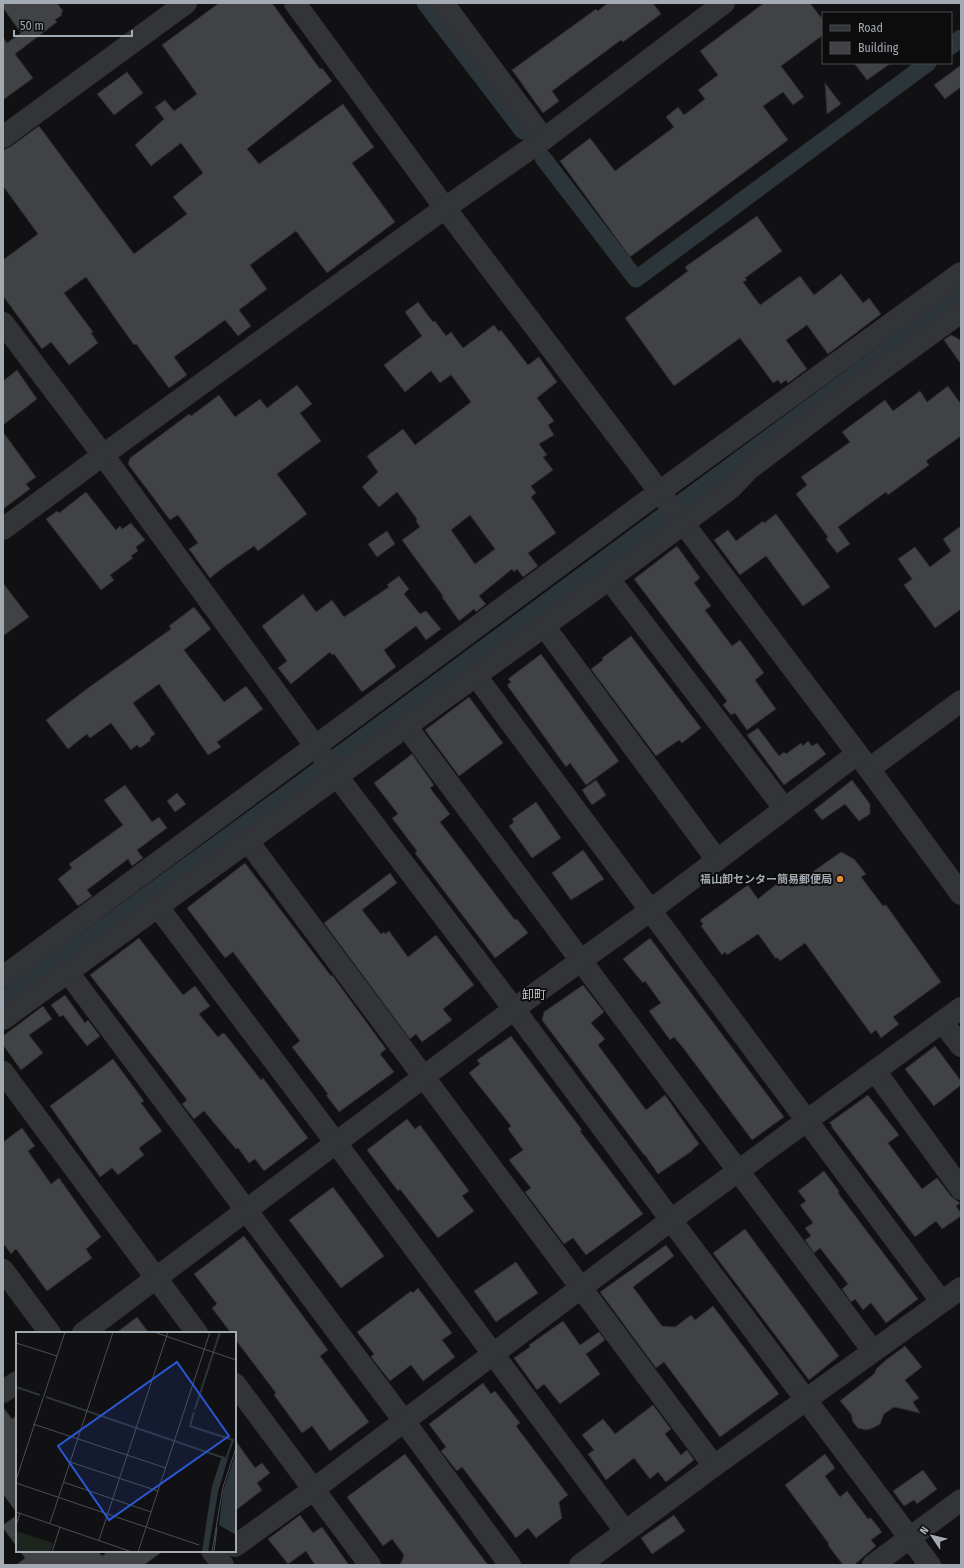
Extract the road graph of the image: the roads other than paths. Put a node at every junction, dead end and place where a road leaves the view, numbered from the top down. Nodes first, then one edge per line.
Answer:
1 (186, 3) edge
2 (295, 3) edge
3 (443, 3) edge
4 (724, 3) edge
5 (3, 137) edge
6 (544, 139) junction
7 (445, 208) junction
8 (961, 273) edge
9 (961, 312) edge
10 (3, 323) edge
11 (103, 455) junction
12 (662, 496) junction
13 (680, 520) junction
14 (3, 529) edge
15 (609, 579) junction
16 (544, 626) junction
17 (476, 676) junction
18 (961, 701) edge
19 (406, 726) junction
20 (326, 761) junction
21 (863, 761) junction
22 (784, 808) junction
23 (247, 840) junction
24 (717, 860) junction
25 (961, 894) edge
26 (158, 907) junction
27 (651, 910) junction
28 (582, 961) junction
29 (67, 972) junction
30 (3, 977) edge
31 (961, 1008) edge
32 (514, 1009) junction
33 (3, 1019) edge
34 (942, 1022) junction
35 (961, 1046) edge
36 (875, 1071) junction
37 (3, 1072) edge
38 (423, 1078) junction
39 (806, 1122) junction
40 (336, 1143) junction
41 (737, 1172) junction
42 (961, 1189) edge
43 (246, 1211) junction
44 (671, 1220) junction
45 (3, 1270) edge
46 (156, 1278) junction
47 (582, 1288) junction
48 (961, 1288) edge
49 (942, 1302) junction
50 (49, 1332) edge
51 (84, 1332) edge
52 (196, 1332) edge
53 (873, 1351) junction
54 (492, 1355) junction
55 (16, 1383) edge
56 (236, 1385) edge
57 (3, 1392) edge
58 (805, 1399) junction
59 (404, 1421) junction
60 (714, 1466) junction
61 (314, 1489) junction
62 (961, 1500) edge
63 (625, 1531) junction
64 (910, 1538) junction
65 (236, 1545) edge
66 (370, 1565) edge
67 (510, 1565) edge
68 (580, 1565) edge
69 (873, 1565) edge
70 (930, 1565) edge

1 - 5 street
2 - 7 street
3 - 6 street
4 - 6 street
6 - 7 street
7 - 11 street
7 - 12 street
8 - 12 street
9 - 13 street
10 - 11 street
11 - 14 street
11 - 20 street
12 - 13 street
12 - 20 street
13 - 15 street
13 - 21 street
15 - 16 street
15 - 22 street
16 - 17 street
16 - 24 street
17 - 19 street
17 - 27 street
18 - 21 street
19 - 20 street
19 - 28 street
20 - 23 street
20 - 30 street
20 - 32 street
21 - 22 street
21 - 25 street
22 - 24 street
23 - 26 street
23 - 38 street
24 - 27 street
26 - 29 street
26 - 40 street
27 - 28 street
27 - 39 street
28 - 32 street
28 - 41 street
29 - 33 street
29 - 43 street
31 - 34 street
32 - 38 street
32 - 44 street
34 - 35 street
34 - 36 street
36 - 39 street
36 - 42 street
37 - 46 street
38 - 40 street
38 - 47 street
39 - 41 street
39 - 49 street
40 - 43 street
40 - 54 street
41 - 44 street
41 - 53 street
43 - 46 street
43 - 59 street
44 - 47 street
44 - 58 street
45 - 50 street
46 - 51 street
46 - 52 street
47 - 54 street
47 - 60 street
48 - 49 street
49 - 53 street
53 - 58 street
54 - 59 street
54 - 63 street
55 - 57 street
56 - 61 street
58 - 60 street
58 - 64 street
59 - 61 street
59 - 67 street
60 - 63 street
61 - 65 street
61 - 66 street
62 - 64 street
63 - 68 street
64 - 69 street
64 - 70 street

